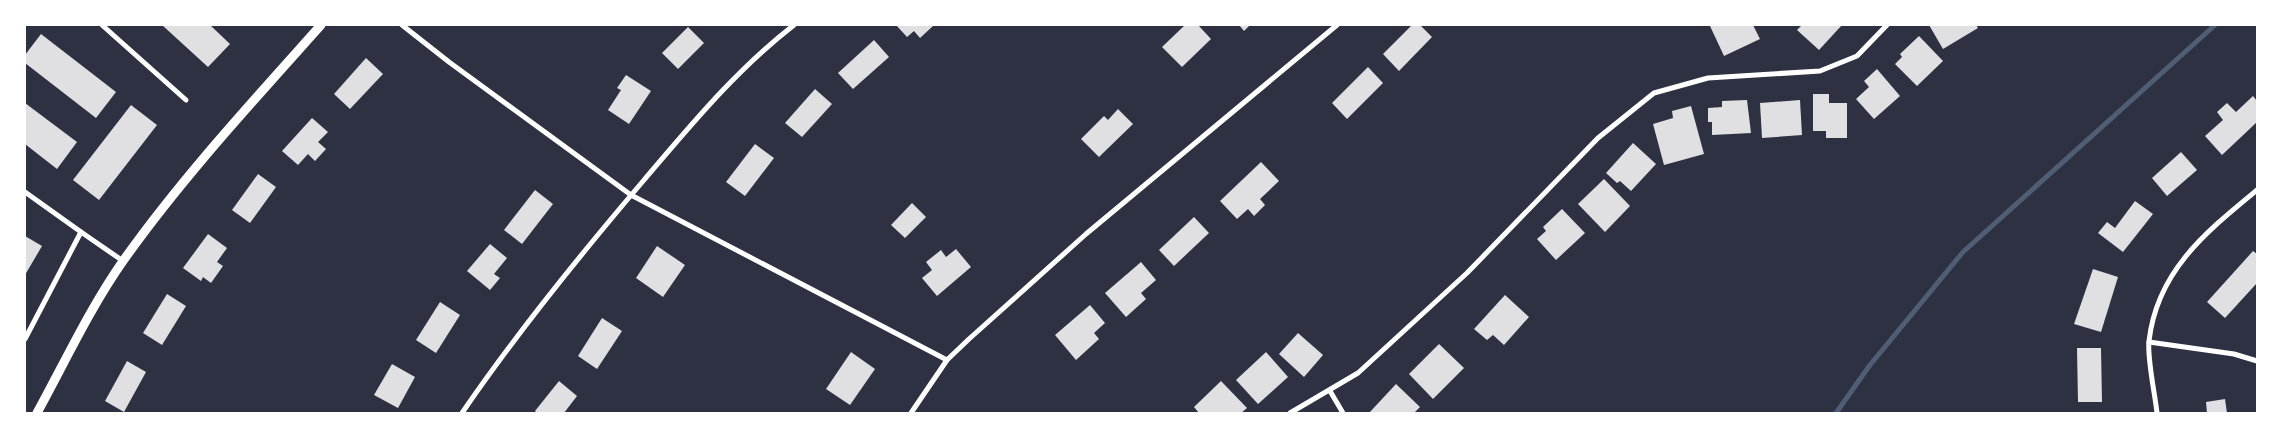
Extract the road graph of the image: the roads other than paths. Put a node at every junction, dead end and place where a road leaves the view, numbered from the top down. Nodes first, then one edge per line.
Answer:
1 (102, 25) edge
2 (321, 25) edge
3 (402, 25) edge
4 (794, 25) edge
5 (1337, 25) edge
6 (1887, 25) edge
7 (186, 100) dead end
8 (2257, 190) edge
9 (25, 192) edge
10 (632, 195) junction
11 (81, 232) junction
12 (123, 261) junction
13 (25, 339) edge
14 (2149, 342) junction
15 (947, 360) junction
16 (2257, 361) edge
17 (1330, 391) junction
18 (37, 413) edge
19 (462, 413) edge
20 (911, 413) edge
21 (1290, 413) edge
22 (1343, 413) edge
23 (2157, 413) edge

1 - 7 street
2 - 12 street
3 - 10 street
4 - 10 street
5 - 15 street
6 - 17 street
8 - 14 street
9 - 11 street
10 - 15 street
10 - 19 street
11 - 12 street
11 - 13 street
12 - 18 street
14 - 16 street
14 - 23 street
15 - 20 street
17 - 21 street
17 - 22 street

